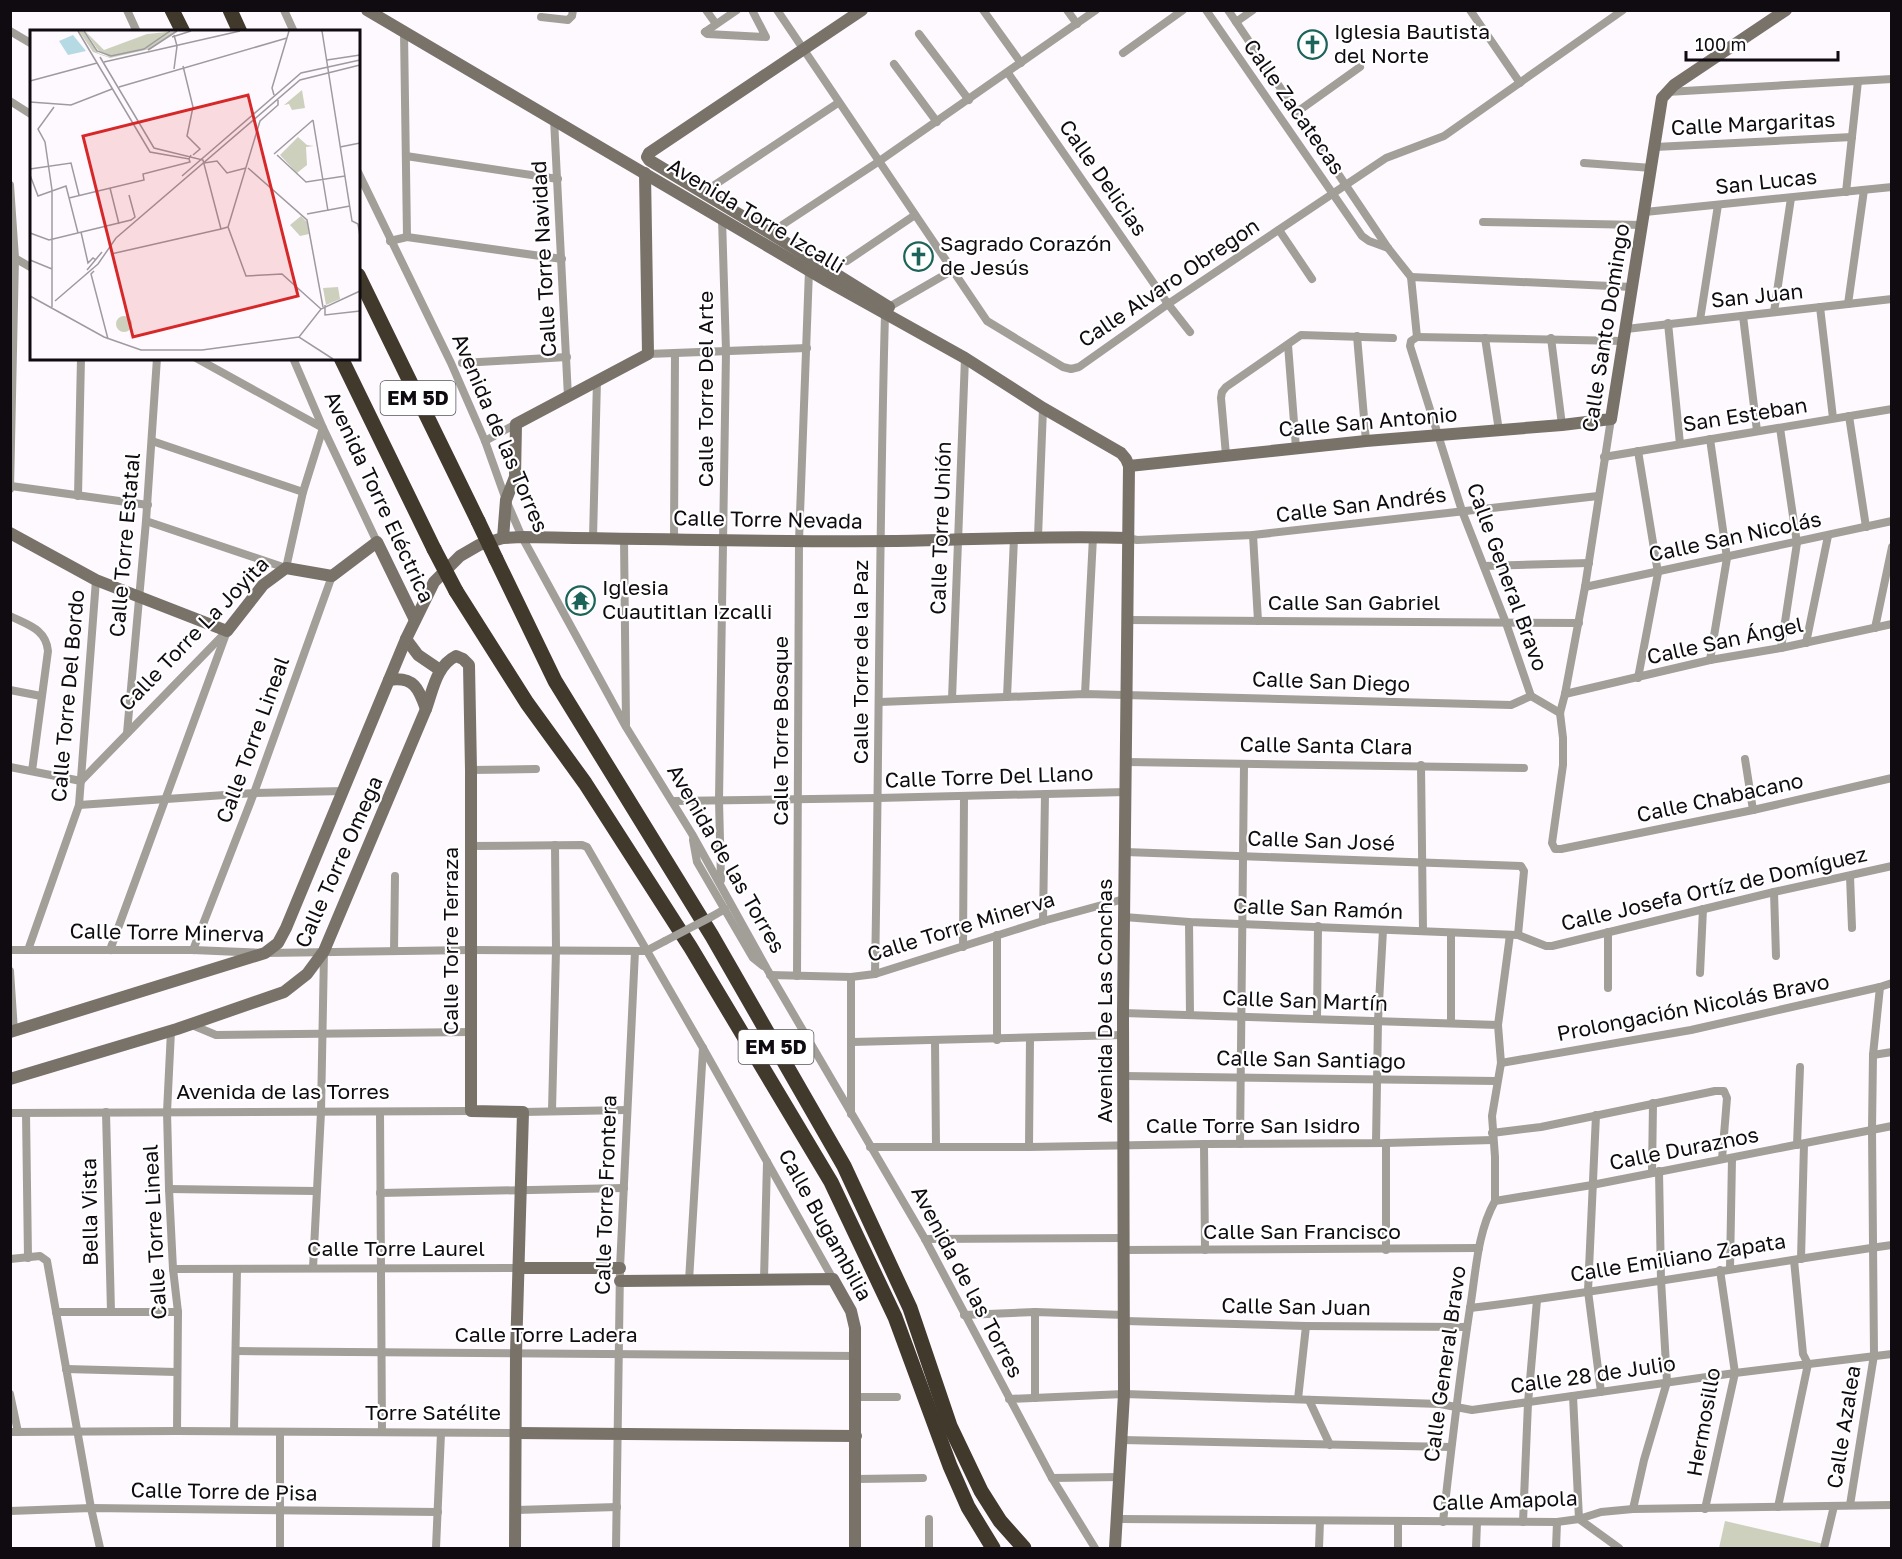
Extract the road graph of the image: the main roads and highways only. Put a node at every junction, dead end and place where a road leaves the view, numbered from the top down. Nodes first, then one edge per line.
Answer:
1 (172, 10) edge
2 (230, 10) edge
3 (182, 30) edge
4 (239, 30) edge
5 (360, 279) edge
6 (342, 360) edge
7 (993, 1548) edge
8 (1024, 1548) edge

1 - 3 highway
2 - 4 highway
5 - 8 highway, EM 5D, bridge
6 - 7 highway, EM 5D, bridge

